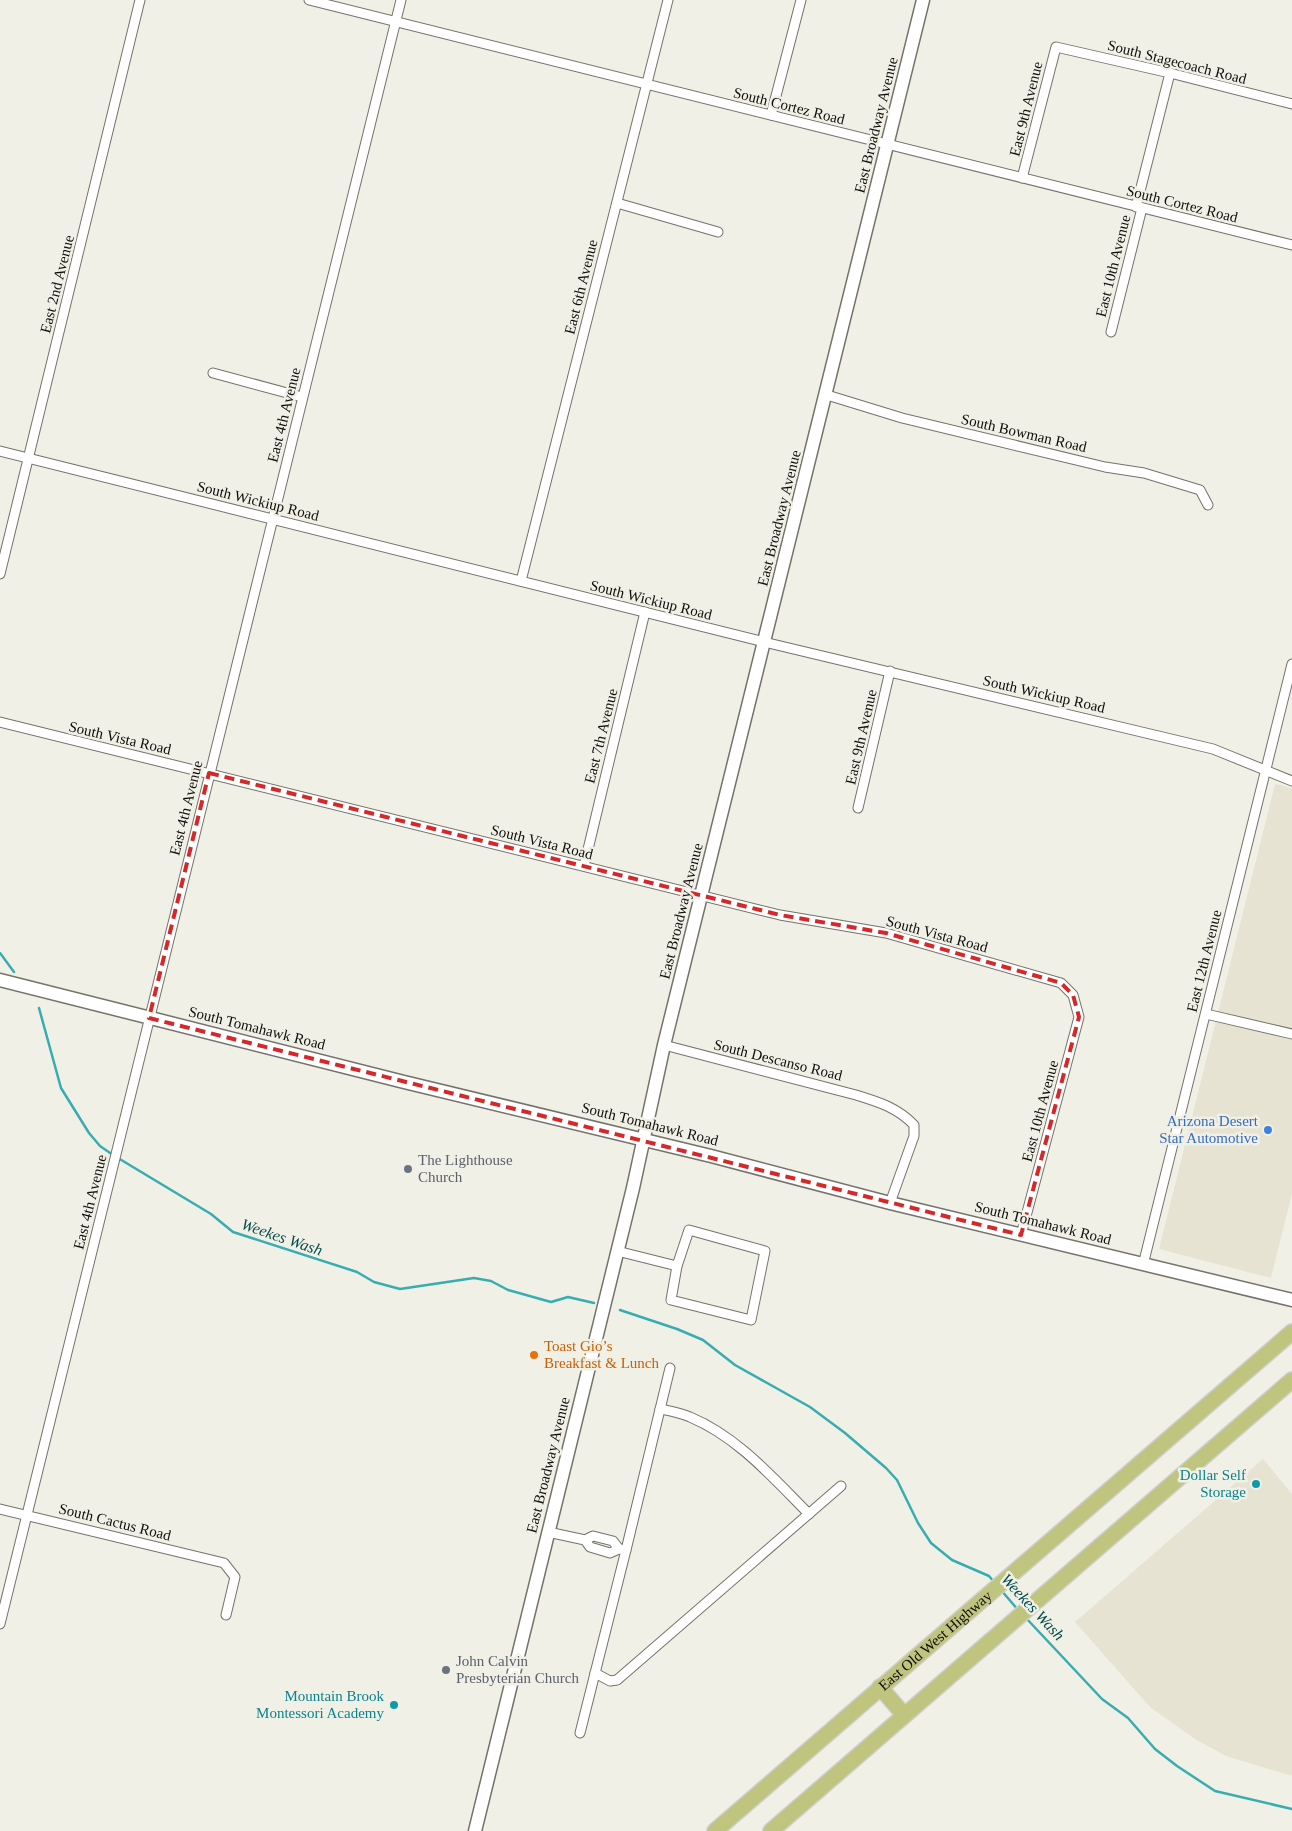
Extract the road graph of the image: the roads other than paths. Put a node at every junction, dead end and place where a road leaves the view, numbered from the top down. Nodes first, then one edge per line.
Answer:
1 (140, 0) edge
2 (309, 0) edge
3 (401, 0) edge
4 (668, 0) edge
5 (801, 0) edge
6 (923, 0) edge
7 (395, 22) junction
8 (1056, 47) joint
9 (1170, 73) junction
10 (646, 84) junction
11 (1292, 104) edge
12 (771, 115) junction
13 (887, 145) junction
14 (1022, 178) junction
15 (616, 203) junction
16 (1139, 207) junction
17 (718, 232) dead end
18 (1292, 245) edge
19 (1111, 332) dead end
20 (213, 374) dead end
21 (826, 396) junction
22 (302, 397) junction
23 (0, 451) edge
24 (27, 458) junction
25 (1208, 505) dead end
26 (272, 519) junction
27 (0, 574) edge
28 (521, 581) junction
29 (645, 612) junction
30 (764, 642) junction
31 (1292, 664) edge
32 (890, 672) junction
33 (0, 722) edge
34 (1266, 772) junction
35 (209, 773) junction
36 (1292, 781) edge
37 (858, 808) dead end
38 (584, 866) junction
39 (702, 896) junction
40 (1, 980) edge
41 (1073, 995) joint
42 (1206, 1014) junction
43 (149, 1018) junction
44 (1292, 1034) edge
45 (664, 1045) junction
46 (644, 1139) junction
47 (890, 1203) junction
48 (1022, 1235) junction
49 (617, 1250) junction
50 (1143, 1265) junction
51 (678, 1266) junction
52 (1292, 1300) edge
53 (1292, 1332) edge
54 (670, 1368) dead end
55 (1292, 1380) edge
56 (660, 1408) junction
57 (841, 1486) dead end
58 (0, 1508) edge
59 (809, 1514) junction
60 (27, 1515) junction
61 (548, 1532) junction
62 (623, 1549) junction
63 (226, 1615) dead end
64 (0, 1624) edge
65 (595, 1673) junction
66 (880, 1688) junction
67 (904, 1715) junction
68 (580, 1733) dead end
69 (475, 1831) edge
70 (715, 1831) edge
71 (771, 1831) edge

1 - 24 street, East 2nd Avenue
2 - 7 street, South Cortez Road
3 - 7 street, East 4th Avenue
4 - 10 street, East 6th Avenue
5 - 12 street
6 - 13 main road, East Broadway Avenue
7 - 10 street, South Cortez Road
7 - 22 street, East 4th Avenue
8 - 9 street, South Stagecoach Road
8 - 14 street, East 9th Avenue
9 - 11 street, South Stagecoach Road
9 - 16 street, East 10th Avenue
10 - 12 street, South Cortez Road
10 - 15 street, East 6th Avenue
12 - 13 street, South Cortez Road
13 - 14 street, South Cortez Road
13 - 21 main road, East Broadway Avenue
14 - 16 street, South Cortez Road
15 - 17 street
15 - 28 street, East 6th Avenue
16 - 18 street, South Cortez Road
16 - 19 street, East 10th Avenue
20 - 22 street
21 - 25 street, South Bowman Road
21 - 30 main road, East Broadway Avenue
22 - 26 street, East 4th Avenue
23 - 24 street, South Wickiup Road
24 - 26 street, South Wickiup Road
24 - 27 street, East 2nd Avenue
26 - 28 street, South Wickiup Road
26 - 35 street, East 4th Avenue
28 - 29 street, South Wickiup Road
29 - 30 street, South Wickiup Road
29 - 38 street, East 7th Avenue
30 - 32 street, South Wickiup Road
30 - 39 main road, East Broadway Avenue
31 - 34 street, East 12th Avenue
32 - 34 street, South Wickiup Road
32 - 37 street, East 9th Avenue
33 - 35 street, South Vista Road
34 - 36 street, South Wickiup Road
34 - 42 street, East 12th Avenue
35 - 38 street, South Vista Road
35 - 43 street, East 4th Avenue
38 - 39 street, South Vista Road
39 - 41 street, South Vista Road
39 - 45 main road, East Broadway Avenue
40 - 43 main road, South Tomahawk Road
41 - 48 street, East 10th Avenue
42 - 44 street
42 - 50 street, East 12th Avenue
43 - 46 main road, South Tomahawk Road
43 - 60 street, East 4th Avenue
45 - 46 main road, East Broadway Avenue
45 - 47 street, South Descanso Road
46 - 47 main road, South Tomahawk Road
46 - 49 main road, East Broadway Avenue
47 - 48 main road, South Tomahawk Road
48 - 50 main road, South Tomahawk Road
49 - 51 street
49 - 61 main road, East Broadway Avenue
50 - 52 main road, South Tomahawk Road
51 - 51 street
53 - 66 main road, East Old West Highway
54 - 56 street
55 - 67 main road
56 - 59 street
56 - 62 street
57 - 59 street
58 - 60 street, South Cactus Road
59 - 65 street
60 - 63 street, South Cactus Road
60 - 64 street, East 4th Avenue
61 - 62 street
61 - 69 main road, East Broadway Avenue
62 - 65 street
65 - 68 street
66 - 67 main road
66 - 70 main road, East Old West Highway
67 - 71 main road

